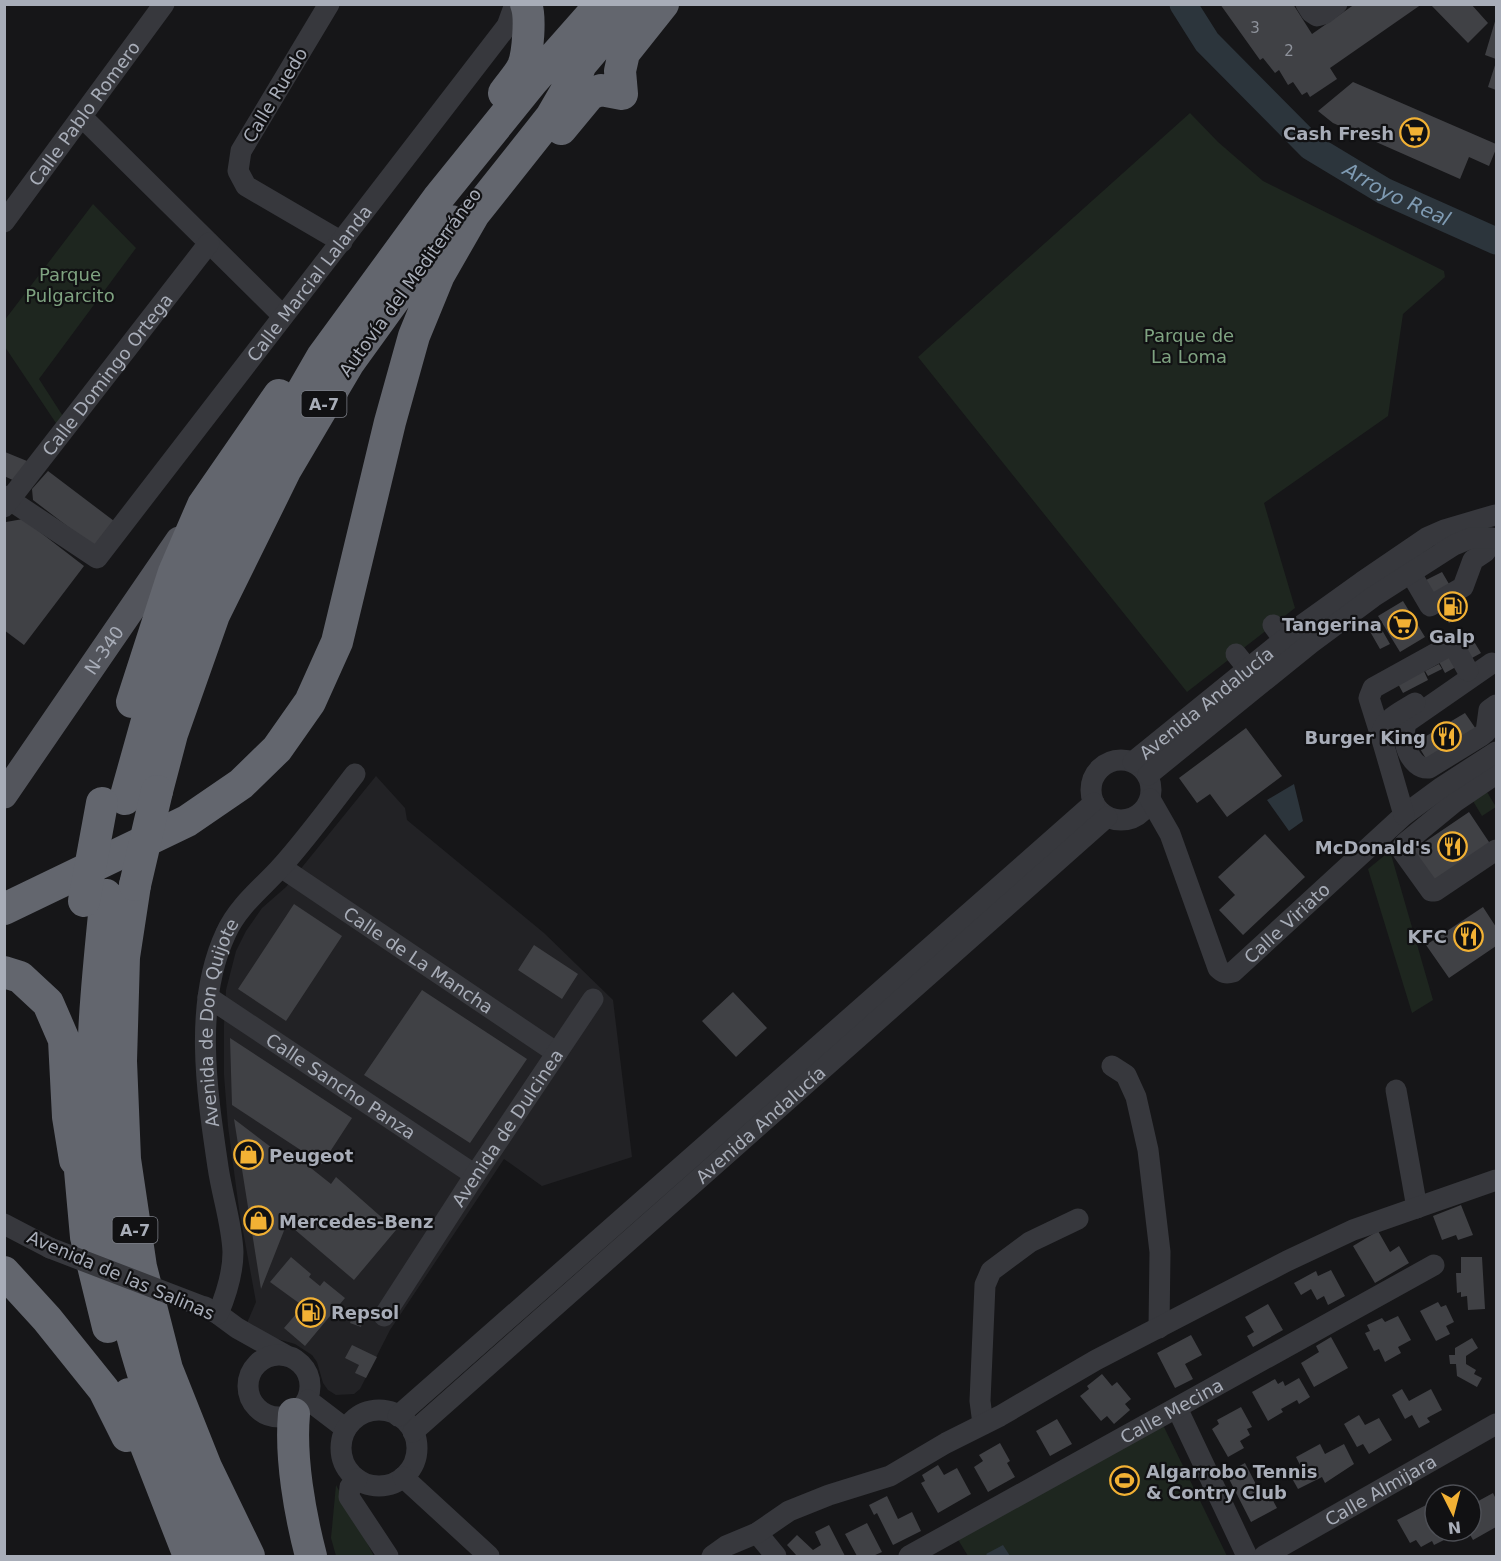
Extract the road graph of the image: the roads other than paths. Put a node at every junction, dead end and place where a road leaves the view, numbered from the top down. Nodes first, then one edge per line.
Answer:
1 (164, 4) edge
2 (329, 4) edge
3 (515, 4) edge
4 (526, 4) edge
5 (601, 4) edge
6 (632, 4) edge
7 (663, 4) edge
8 (1306, 4) edge
9 (1337, 4) edge
10 (580, 67) junction
11 (82, 117) junction
12 (470, 159) junction
13 (439, 197) junction
14 (4, 222) edge
15 (342, 242) junction
16 (209, 243) junction
17 (440, 274) junction
18 (283, 316) junction
19 (6, 500) edge
20 (203, 505) junction
21 (1496, 514) edge
22 (1494, 543) edge
23 (1413, 570) junction
24 (1494, 661) edge
25 (1468, 671) junction
26 (1401, 672) junction
27 (1423, 697) junction
28 (1497, 705) edge
29 (1381, 736) junction
30 (1497, 752) edge
31 (1140, 768) junction
32 (355, 774) dead end
33 (1497, 774) edge
34 (4, 795) edge
35 (1150, 799) junction
36 (114, 801) junction
37 (1101, 810) junction
38 (1404, 816) junction
39 (1497, 850) edge
40 (281, 867) junction
41 (95, 898) junction
42 (4, 909) edge
43 (4, 972) edge
44 (208, 997) junction
45 (593, 999) dead end
46 (557, 1053) junction
47 (1112, 1066) dead end
48 (1396, 1090) dead end
49 (475, 1175) junction
50 (1497, 1180) edge
51 (80, 1184) junction
52 (1417, 1208) junction
53 (1078, 1219) dead end
54 (4, 1224) edge
55 (1434, 1265) dead end
56 (4, 1272) edge
57 (211, 1310) junction
58 (384, 1316) dead end
59 (237, 1328) junction
60 (1159, 1328) junction
61 (285, 1355) junction
62 (253, 1368) junction
63 (301, 1407) junction
64 (1177, 1408) junction
65 (398, 1416) junction
66 (983, 1424) junction
67 (1497, 1424) edge
68 (346, 1429) junction
69 (413, 1432) junction
70 (403, 1477) junction
71 (357, 1479) junction
72 (757, 1533) junction
73 (189, 1557) edge
74 (219, 1557) edge
75 (249, 1557) edge
76 (311, 1557) edge
77 (388, 1557) edge
78 (489, 1557) edge
79 (712, 1557) edge
80 (776, 1557) edge
81 (909, 1557) edge
82 (1247, 1557) edge
83 (1264, 1557) edge

1 - 11 street, Calle Pablo Romero
2 - 15 street, Calle Ruedo
3 - 15 street, Calle Marcial Lalanda
4 - 12 highway
5 - 12 highway, Autovía del Mediterráneo / A-7
6 - 10 highway, Autovía del Mediterráneo / A-7
7 - 17 highway
8 - 9 street
10 - 17 highway
10 - 75 highway, Autovía del Mediterráneo / A-7, bridge
11 - 14 street, Calle Pablo Romero
11 - 16 street
12 - 13 highway, Autovía del Mediterráneo / A-7
13 - 20 highway
13 - 36 highway, Autovía del Mediterráneo / A-7
15 - 18 street, Calle Marcial Lalanda
16 - 18 street
16 - 19 street, Calle Domingo Ortega
17 - 42 highway
18 - 19 street, Calle Marcial Lalanda
20 - 34 main road, N-340
20 - 36 highway
21 - 22 street
21 - 31 street, Avenida Andalucía
22 - 23 street, Avenida Andalucía
22 - 23 street
23 - 31 street, Avenida Andalucía
24 - 25 street
24 - 28 street
25 - 26 street
25 - 27 street
26 - 27 street
26 - 29 street
27 - 29 street
29 - 38 street
30 - 38 street, Calle Viriato
31 - 35 street
31 - 37 street
32 - 40 street, Avenida de Don Quijote
33 - 39 street
35 - 37 street
35 - 38 street, Calle Viriato
36 - 41 highway, Autovía del Mediterráneo / A-7
37 - 65 street, Avenida Andalucía
37 - 69 street, Avenida Andalucía
40 - 44 street, Avenida de Don Quijote
40 - 46 street, Calle de La Mancha
41 - 51 highway
41 - 74 highway, Autovía del Mediterráneo / A-7
43 - 51 highway
44 - 49 street, Calle Sancho Panza
44 - 57 street, Avenida de Don Quijote
45 - 46 street, Avenida de Dulcinea
46 - 49 street, Avenida de Dulcinea
47 - 60 street
48 - 52 street
49 - 58 street, Avenida de Dulcinea
50 - 52 street
51 - 73 highway
52 - 60 street
53 - 66 street
54 - 57 street, Avenida de las Salinas, bridge
55 - 64 street, Calle Mecina
56 - 73 highway
57 - 59 street, Avenida de las Salinas
59 - 61 street, Avenida de las Salinas
59 - 62 street, Avenida de las Salinas
60 - 66 street
61 - 62 street
61 - 63 street
62 - 63 street
63 - 68 street
63 - 76 highway
64 - 81 street, Calle Mecina
64 - 82 street
65 - 68 street
65 - 69 street
66 - 72 street
67 - 83 street, Calle Almijara
68 - 71 street
69 - 70 street
70 - 71 street
70 - 78 street
71 - 77 street
72 - 79 street
72 - 80 street

